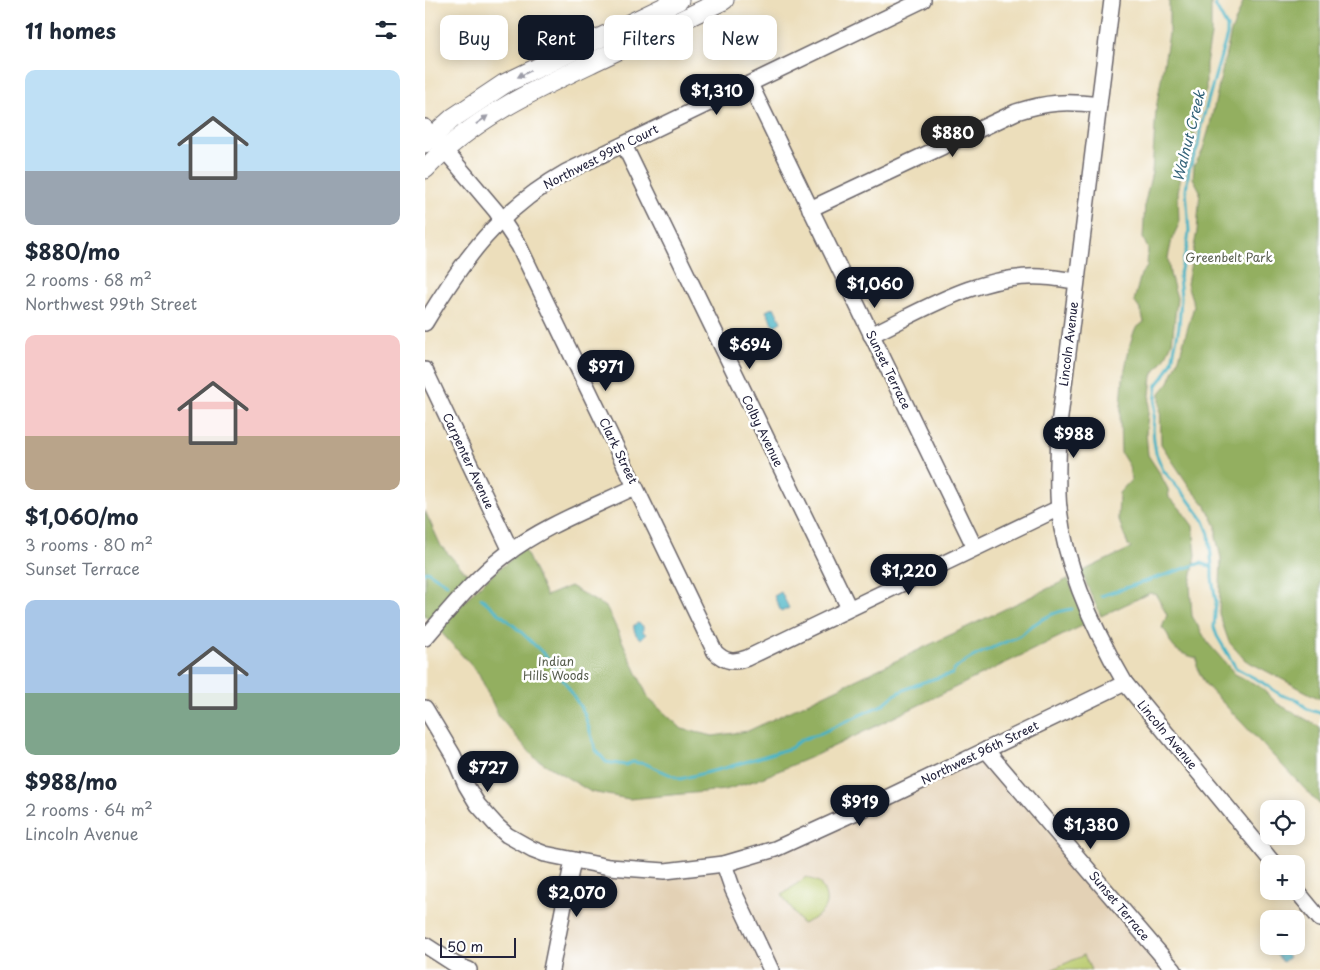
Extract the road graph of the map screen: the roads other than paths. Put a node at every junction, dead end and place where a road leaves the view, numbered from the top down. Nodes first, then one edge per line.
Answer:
1 (679, 0) edge
2 (724, 0) edge
3 (923, 0) edge
4 (1112, 0) edge
5 (749, 84) junction
6 (1099, 105) junction
7 (432, 139) edge
8 (624, 145) junction
9 (425, 169) edge
10 (810, 209) junction
11 (501, 219) junction
12 (1076, 281) junction
13 (425, 322) edge
14 (871, 335) junction
15 (425, 370) edge
16 (635, 487) junction
17 (1059, 508) junction
18 (975, 548) junction
19 (511, 551) junction
20 (849, 608) junction
21 (425, 638) edge
22 (1125, 683) junction
23 (425, 708) edge
24 (986, 750) junction
25 (1267, 855) edge
26 (573, 860) junction
27 (724, 864) junction
28 (1304, 900) edge
29 (1320, 919) edge
30 (425, 945) edge
31 (469, 970) edge
32 (551, 970) edge
33 (771, 970) edge
34 (1174, 970) edge

1 -> 7 main road
7 -> 2 main road
3 - 5 street, Northwest 99th Court
4 - 6 street, Lincoln Avenue
5 - 8 street, Northwest 99th Court
5 - 10 street, Sunset Terrace
6 - 10 street
6 - 12 street, Lincoln Avenue
7 - 9 main road
7 - 11 street, Clark Street
8 - 11 street, Northwest 99th Court
8 - 20 street, Colby Avenue
10 - 14 street, Sunset Terrace
11 - 13 street
11 - 16 street, Clark Street
12 - 14 street
12 - 17 street, Lincoln Avenue
14 - 18 street, Sunset Terrace
15 - 19 street, Carpenter Avenue
16 - 19 street
16 - 20 street, Clark Street
17 - 18 street
17 - 22 street, Lincoln Avenue
18 - 20 street
19 - 21 street
22 - 24 street, Northwest 96th Street
22 - 25 street, Lincoln Avenue
23 - 26 street, Northwest 96th Street
24 - 27 street, Northwest 96th Street
24 - 34 street, Sunset Terrace
26 - 27 street, Northwest 96th Street
26 - 32 street
27 - 33 street
28 - 29 street
30 - 31 street

